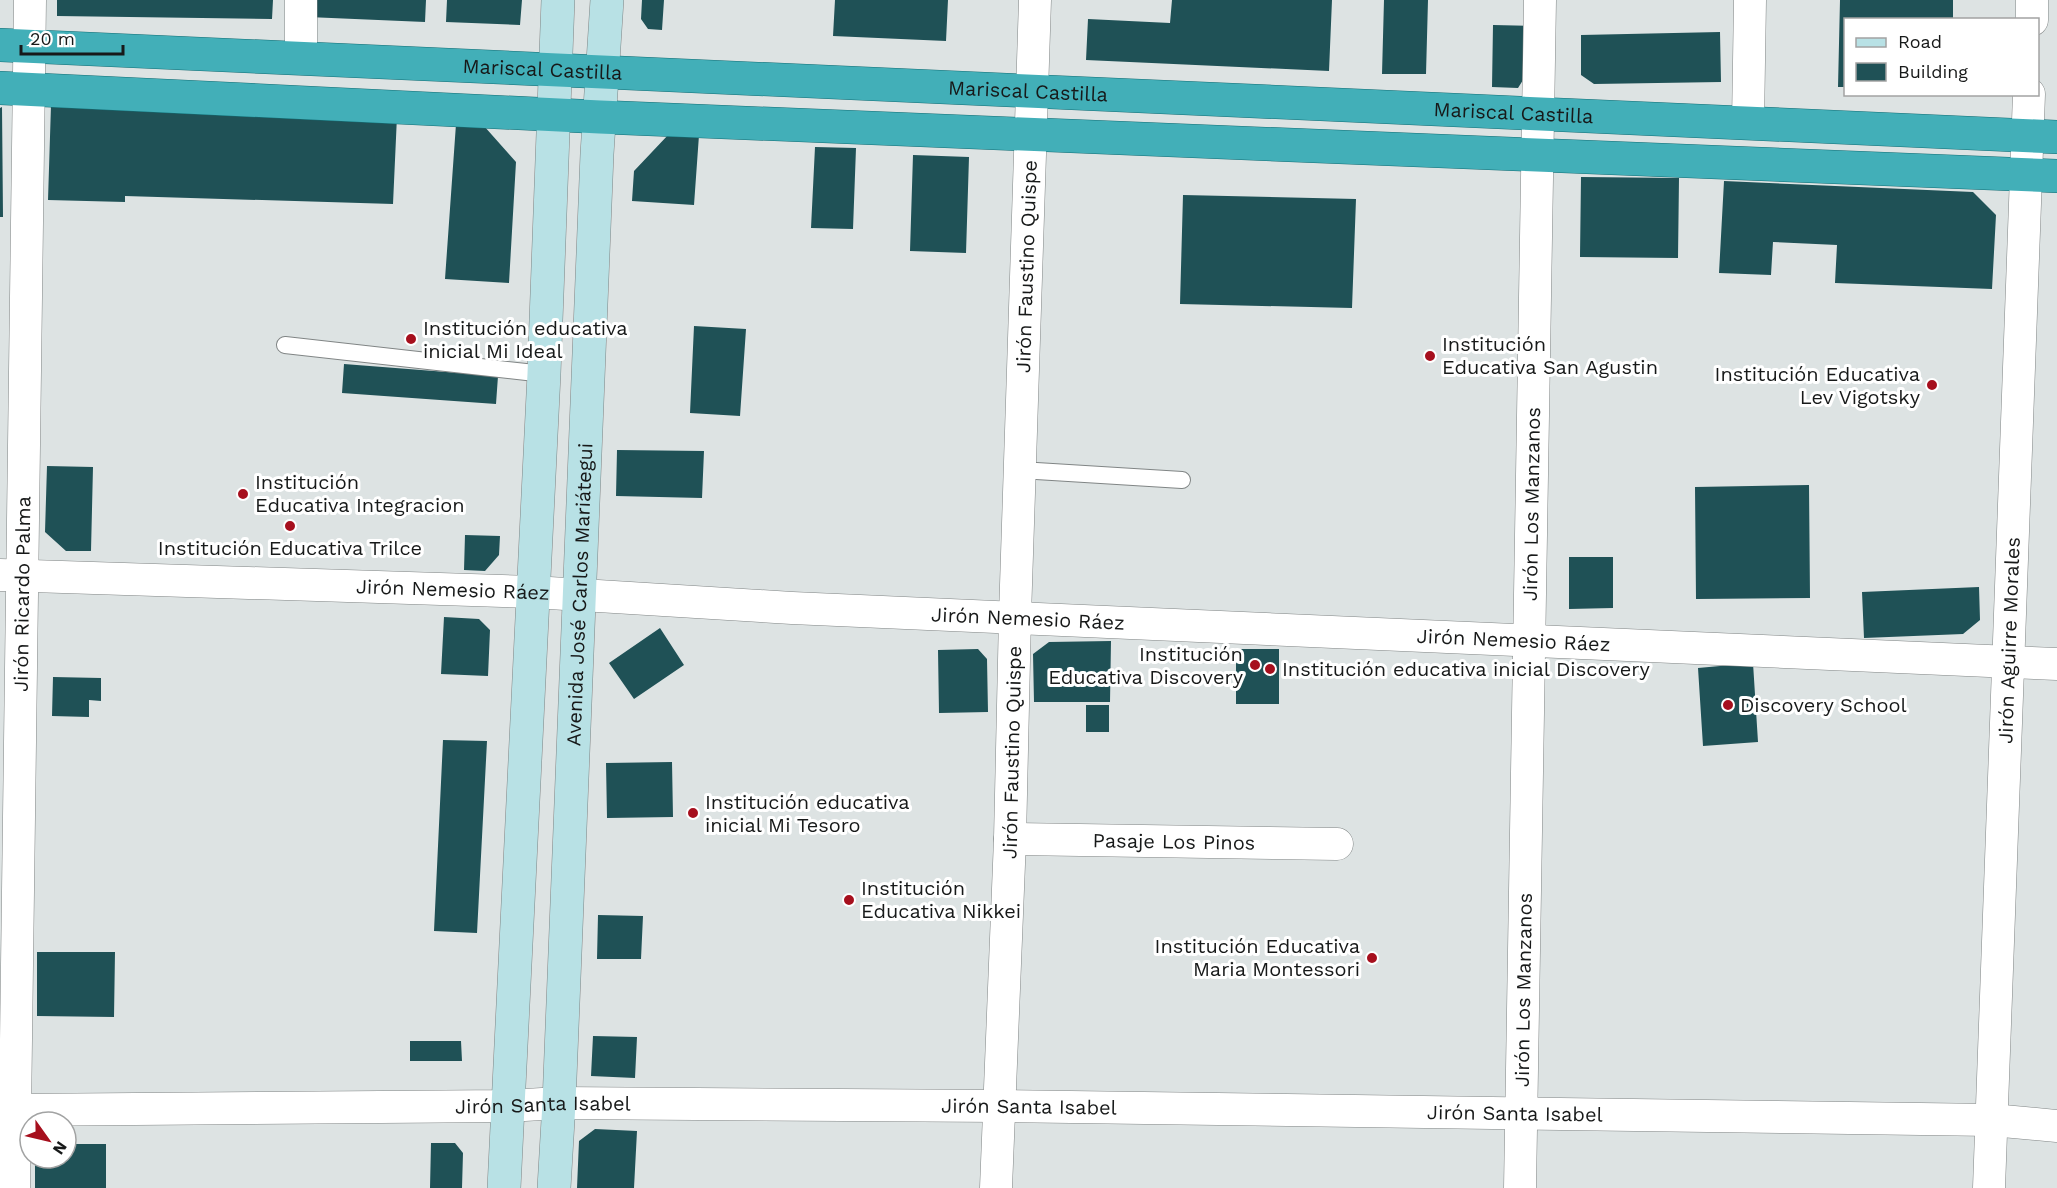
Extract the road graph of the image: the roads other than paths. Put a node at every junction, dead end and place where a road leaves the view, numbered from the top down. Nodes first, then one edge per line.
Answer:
1 (30, 0) edge
2 (301, 0) edge
3 (558, 0) edge
4 (607, 0) edge
5 (1035, 0) edge
6 (1540, 0) edge
7 (1750, 0) edge
8 (2032, 0) edge
9 (2032, 18) edge
10 (15, 46) edge
11 (301, 58) junction
12 (555, 70) junction
13 (604, 72) junction
14 (15, 89) edge
15 (1032, 91) junction
16 (2030, 96) edge
17 (554, 114) junction
18 (1538, 114) junction
19 (600, 117) junction
20 (1748, 123) junction
21 (1031, 134) junction
22 (2042, 136) edge
23 (1537, 155) junction
24 (2041, 175) edge
25 (285, 345) dead end
26 (544, 374) junction
27 (1020, 470) junction
28 (1182, 480) dead end
29 (11, 575) edge
30 (533, 592) junction
31 (580, 595) junction
32 (1015, 616) junction
33 (1529, 639) junction
34 (2008, 662) junction
35 (2057, 664) edge
36 (10, 816) edge
37 (1010, 839) junction
38 (1337, 844) dead end
39 (560, 1104) junction
40 (507, 1106) junction
41 (1001, 1106) junction
42 (8, 1109) edge
43 (1521, 1113) junction
44 (1992, 1120) junction
45 (2057, 1126) edge
46 (14, 1188) edge
47 (504, 1188) edge
48 (554, 1188) edge
49 (996, 1188) edge
50 (1520, 1188) edge
51 (1989, 1188) edge

1 - 10 street, Jirón Ricardo Palma
2 - 11 street
3 - 12 main road
4 - 13 main road, Avenida José Carlos Mariátegui
5 - 15 street, Jirón Faustino Quispe
6 - 18 street, Jirón Los Manzanos
7 - 20 street
8 - 9 street
10 - 11 highway, Mariscal Castilla
10 - 14 street, Jirón Ricardo Palma
11 - 12 highway, Mariscal Castilla
12 - 13 highway, Mariscal Castilla
12 - 17 main road
13 - 15 highway, Mariscal Castilla
13 - 19 main road, Avenida José Carlos Mariátegui
14 - 17 highway, Mariscal Castilla
14 - 29 street, Jirón Ricardo Palma
15 - 18 highway, Mariscal Castilla
15 - 21 street, Jirón Faustino Quispe
16 - 22 street, Jirón Aguirre Morales
17 - 19 highway, Mariscal Castilla
17 - 26 main road
18 - 20 highway, Mariscal Castilla
18 - 23 street, Jirón Los Manzanos
19 - 21 highway, Mariscal Castilla
19 - 31 main road, Avenida José Carlos Mariátegui
20 - 22 highway, Mariscal Castilla
21 - 23 highway, Mariscal Castilla
21 - 27 street, Jirón Faustino Quispe
22 - 24 street, Jirón Aguirre Morales
23 - 24 highway, Mariscal Castilla
23 - 33 street, Jirón Los Manzanos
24 - 34 street, Jirón Aguirre Morales
25 - 26 lane
26 - 30 main road
27 - 28 lane
27 - 32 street, Jirón Faustino Quispe
29 - 30 street, Jirón Nemesio Ráez
29 - 36 street, Jirón Ricardo Palma
30 - 31 street, Jirón Nemesio Ráez
30 - 40 main road
31 - 32 street, Jirón Nemesio Ráez
31 - 39 main road, Avenida José Carlos Mariátegui
32 - 33 street, Jirón Nemesio Ráez
32 - 37 street, Jirón Faustino Quispe
33 - 34 street, Jirón Nemesio Ráez
33 - 43 street, Jirón Los Manzanos
34 - 35 street, Jirón Nemesio Ráez
34 - 44 street, Jirón Aguirre Morales
36 - 42 street, Jirón Ricardo Palma
37 - 38 street, Pasaje Los Pinos
37 - 41 street, Jirón Faustino Quispe
39 - 40 street, Jirón Santa Isabel
39 - 41 street, Jirón Santa Isabel
39 - 48 main road, Avenida José Carlos Mariátegui
40 - 42 street, Jirón Santa Isabel
40 - 47 main road
41 - 43 street, Jirón Santa Isabel
41 - 49 street, Jirón Faustino Quispe
42 - 46 street, Jirón Ricardo Palma
43 - 44 street, Jirón Santa Isabel
43 - 50 street, Jirón Los Manzanos
44 - 45 street, Jirón Santa Isabel
44 - 51 street, Jirón Aguirre Morales

